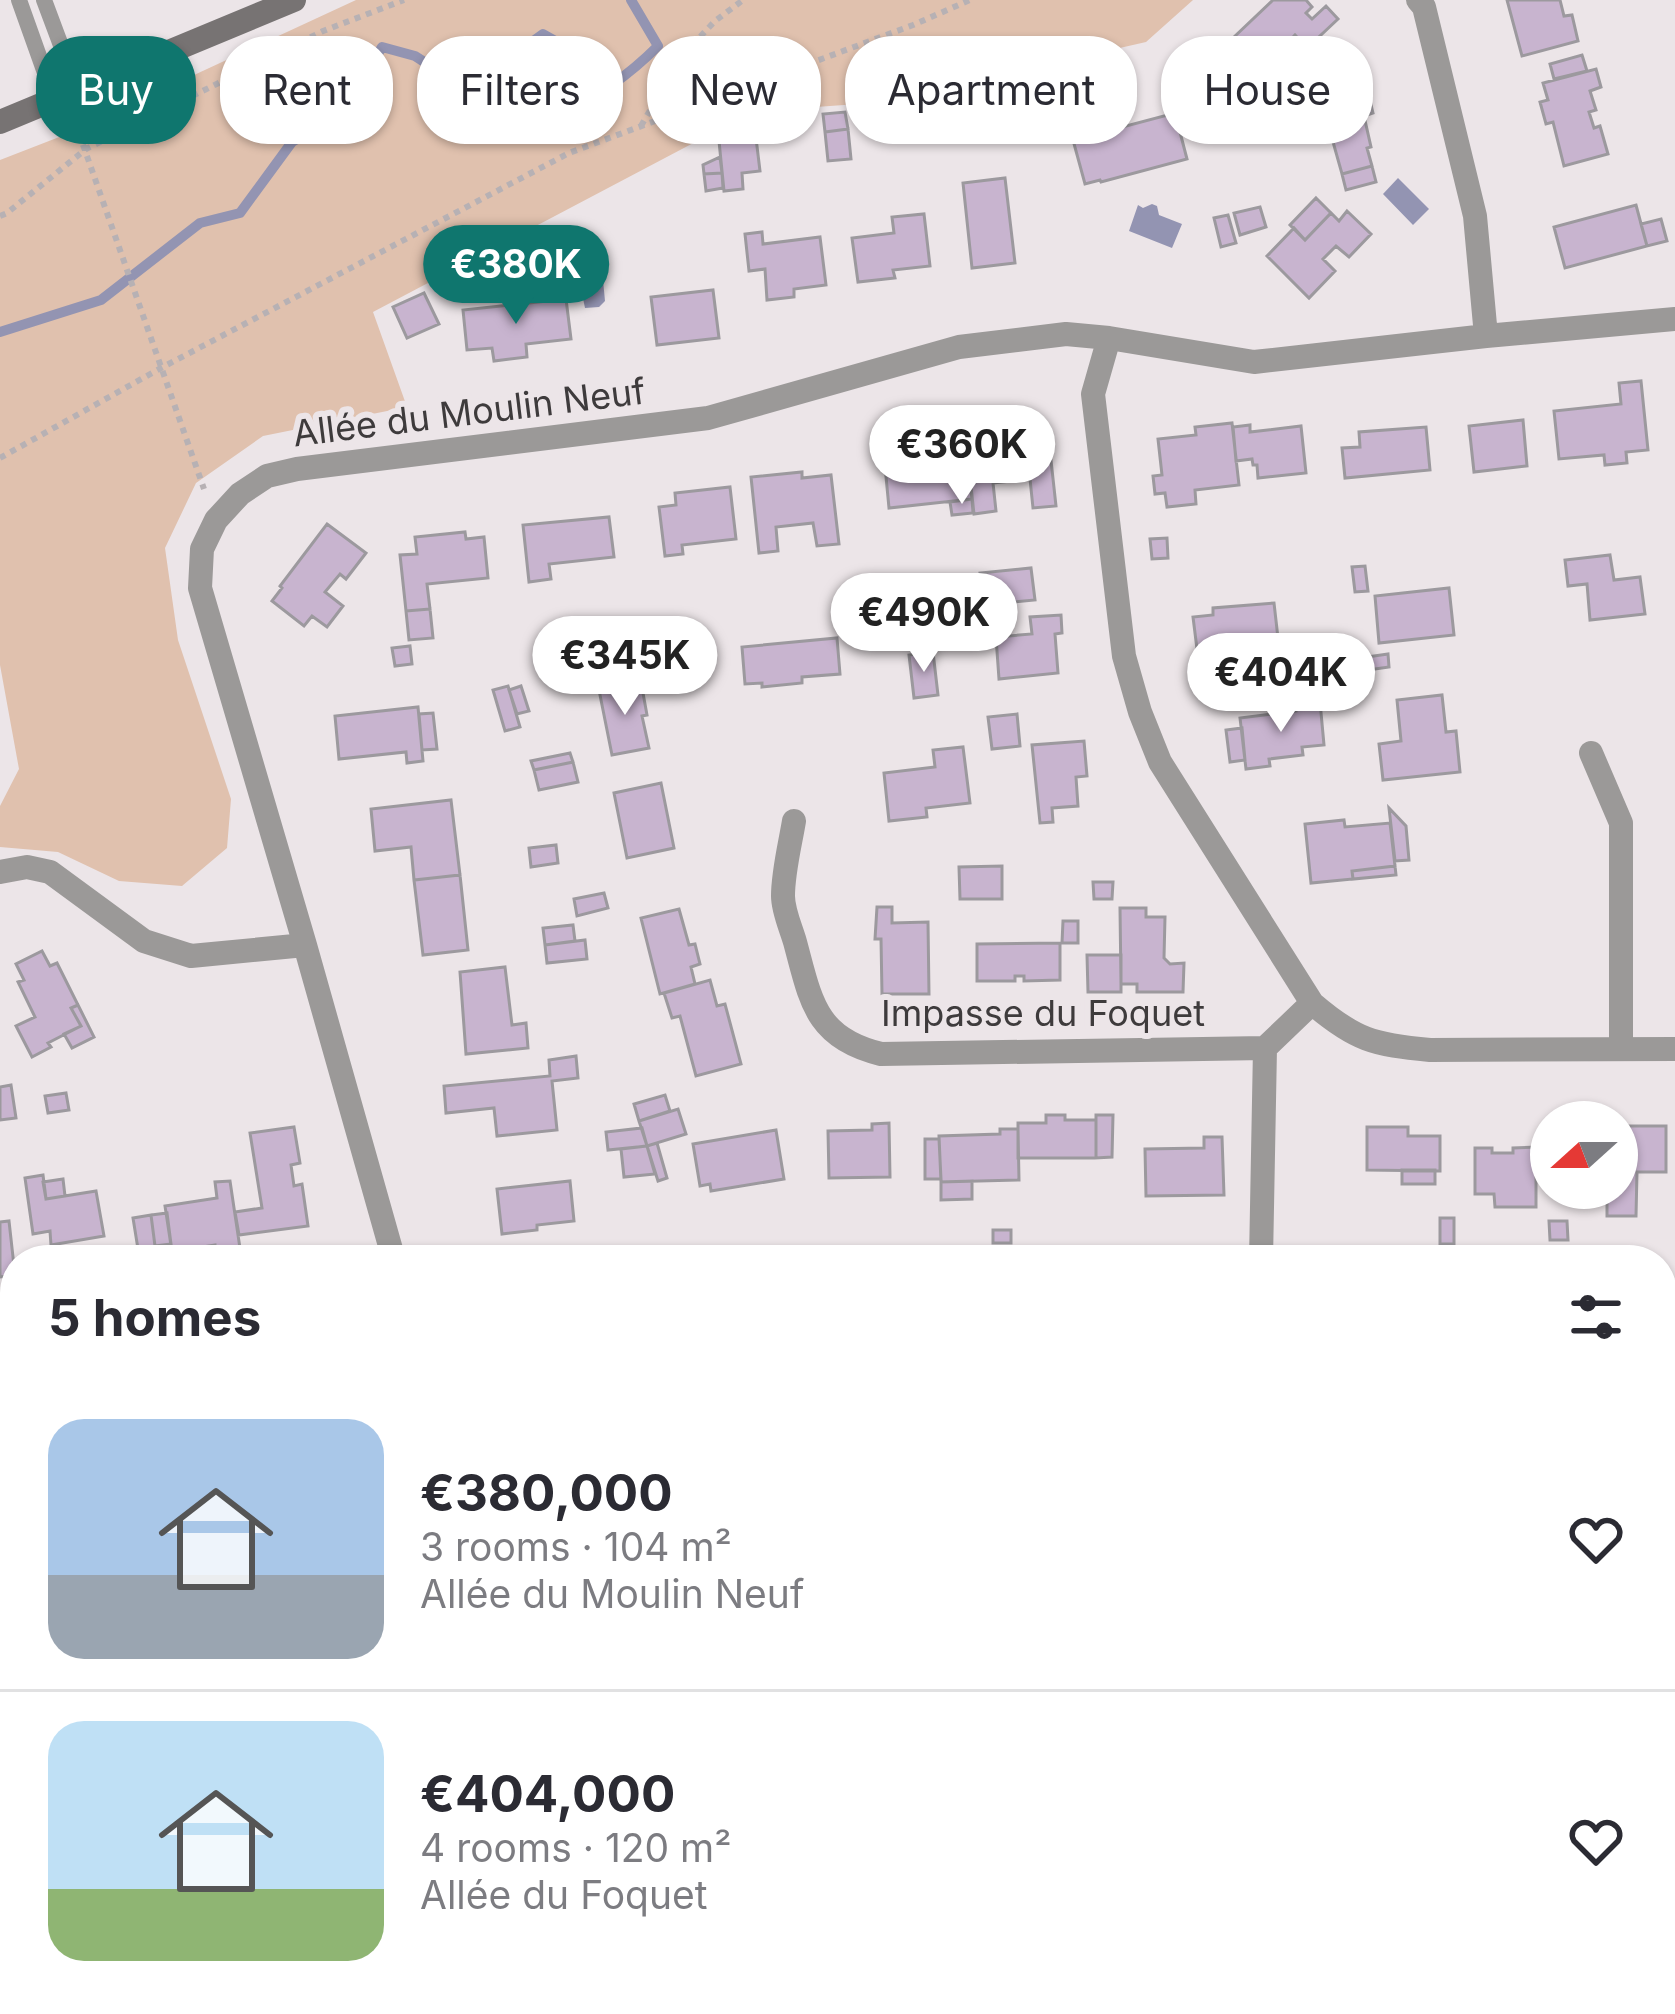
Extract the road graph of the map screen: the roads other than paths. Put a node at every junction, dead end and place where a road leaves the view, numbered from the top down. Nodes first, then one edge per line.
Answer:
1 (19, 0) edge
2 (44, 0) edge
3 (294, 0) edge
4 (1418, 0) edge
5 (37, 36) edge
6 (52, 36) edge
7 (196, 41) edge
8 (36, 108) edge
9 (0, 122) edge
10 (1675, 319) edge
11 (1486, 336) junction
12 (1109, 338) junction
13 (1591, 753) dead end
14 (794, 821) dead end
15 (0, 872) edge
16 (305, 945) junction
17 (1312, 1003) junction
18 (1265, 1048) junction
19 (1621, 1048) junction
20 (1675, 1049) edge
21 (390, 1245) edge
22 (1261, 1245) edge

1 - 5 lane
2 - 6 lane
3 - 7 street
4 - 11 street
8 - 9 street
10 - 11 street, Allée du Moulin Neuf
11 - 12 street, Allée du Moulin Neuf
12 - 16 street, Allée du Moulin Neuf
12 - 17 street
13 - 19 street
14 - 18 street, Impasse du Foquet
15 - 16 street
16 - 21 street
17 - 18 street
17 - 19 street
18 - 22 street
19 - 20 street

